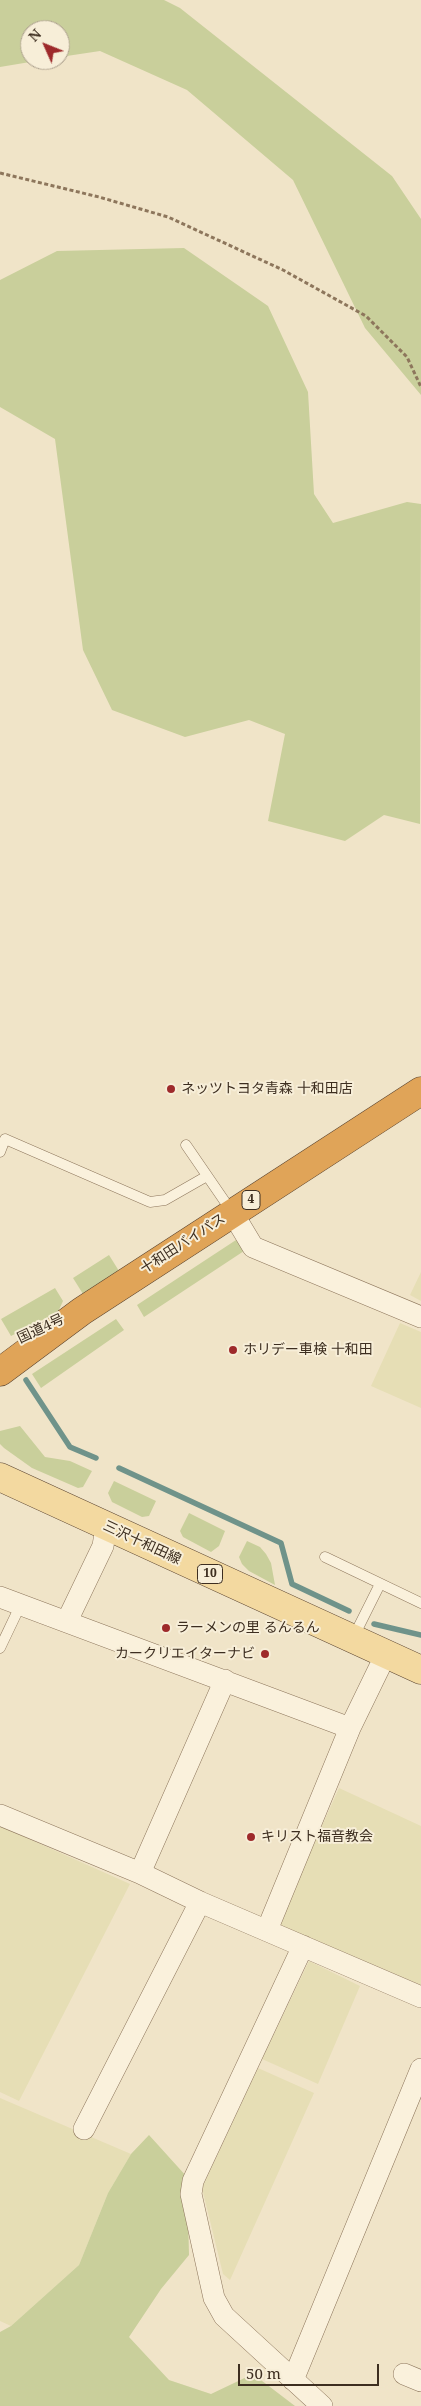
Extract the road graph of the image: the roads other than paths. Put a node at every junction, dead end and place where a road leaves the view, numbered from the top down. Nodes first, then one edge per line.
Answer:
1 (421, 1091) edge
2 (186, 1145) dead end
3 (0, 1152) edge
4 (207, 1176) junction
5 (232, 1212) junction
6 (82, 1310) joint
7 (421, 1317) edge
8 (7, 1359) edge
9 (0, 1378) edge
10 (0, 1465) edge
11 (0, 1477) edge
12 (37, 1494) junction
13 (106, 1527) junction
14 (325, 1557) dead end
15 (380, 1584) junction
16 (0, 1596) edge
17 (421, 1603) edge
18 (21, 1604) junction
19 (67, 1621) junction
20 (352, 1639) junction
21 (0, 1648) edge
22 (386, 1654) junction
23 (421, 1670) edge
24 (225, 1680) junction
25 (350, 1728) junction
26 (0, 1815) edge
27 (140, 1873) junction
28 (200, 1902) junction
29 (267, 1930) junction
30 (303, 1946) junction
31 (421, 1997) edge
32 (421, 2069) edge
33 (84, 2129) dead end
34 (294, 2380) junction
35 (322, 2406) edge

1 - 5 highway, 十和田バイパス / 4
2 - 4 lane
3 - 4 lane
4 - 5 lane
5 - 6 highway, 十和田バイパス / 4
5 - 7 street
6 - 8 highway, 国道4号 / 4
8 - 9 main road
10 - 12 main road, 10
11 - 12 main road, 三沢十和田線 / 10
12 - 13 main road, 三沢十和田線 / 10
13 - 19 street
13 - 20 main road, 三沢十和田線 / 10
14 - 15 lane
15 - 17 lane
15 - 20 lane
16 - 18 street
18 - 19 street
18 - 21 lane
19 - 24 street
20 - 22 main road, 三沢十和田線 / 10
22 - 23 main road, 三沢十和田線 / 10
22 - 25 street
24 - 25 street
24 - 27 street
25 - 29 street
26 - 27 street
27 - 28 street
28 - 29 street
28 - 33 street
29 - 30 street
30 - 31 street
30 - 34 street
32 - 34 street
34 - 35 street

